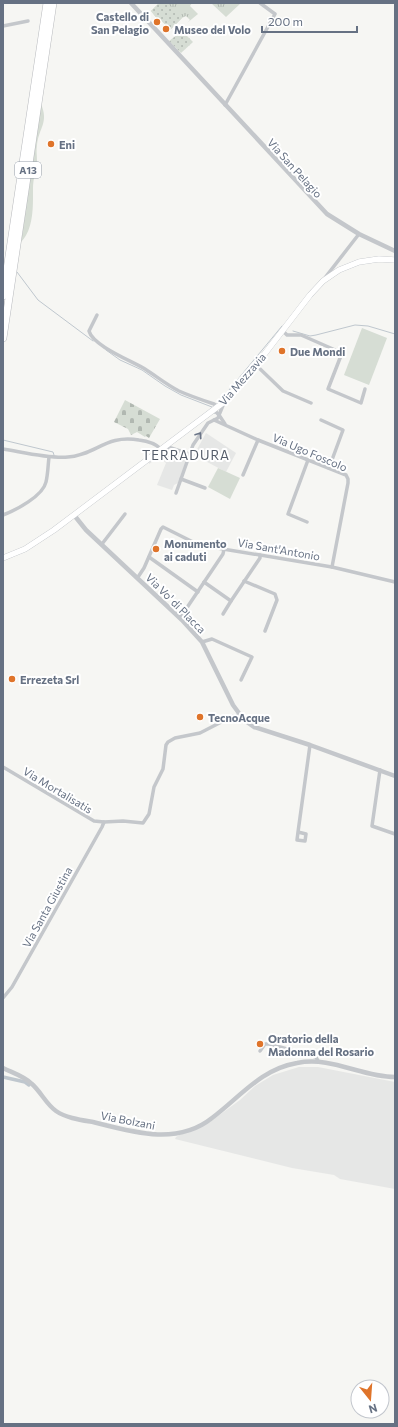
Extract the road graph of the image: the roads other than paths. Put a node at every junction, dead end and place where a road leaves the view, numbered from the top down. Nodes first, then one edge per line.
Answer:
1 (47, 3) edge
2 (53, 3) edge
3 (131, 3) edge
4 (260, 3) edge
5 (28, 21) dead end
6 (3, 26) edge
7 (225, 105) junction
8 (359, 234) junction
9 (395, 251) edge
10 (395, 260) edge
11 (323, 281) junction
12 (3, 296) edge
13 (97, 315) dead end
14 (282, 330) junction
15 (3, 338) edge
16 (256, 365) junction
17 (365, 389) dead end
18 (224, 402) junction
19 (311, 402) dead end
20 (218, 407) junction
21 (211, 412) junction
22 (219, 415) junction
23 (214, 420) junction
24 (322, 420) dead end
25 (226, 425) junction
26 (258, 440) junction
27 (163, 448) junction
28 (3, 449) edge
29 (189, 454) junction
30 (48, 457) junction
31 (308, 460) junction
32 (329, 468) junction
33 (243, 475) dead end
34 (182, 479) junction
35 (205, 488) dead end
36 (176, 494) dead end
37 (125, 514) dead end
38 (3, 515) edge
39 (74, 515) junction
40 (307, 522) dead end
41 (102, 544) junction
42 (224, 549) junction
43 (260, 555) junction
44 (149, 557) junction
45 (3, 558) edge
46 (332, 568) junction
47 (138, 577) junction
48 (244, 581) junction
49 (204, 582) junction
50 (395, 582) edge
51 (198, 592) junction
52 (231, 601) junction
53 (223, 614) dead end
54 (180, 618) junction
55 (265, 631) dead end
56 (202, 642) junction
57 (241, 680) dead end
58 (237, 713) junction
59 (310, 745) junction
60 (3, 767) edge
61 (380, 770) junction
62 (395, 776) edge
63 (104, 822) junction
64 (298, 832) dead end
65 (395, 834) edge
66 (3, 998) edge
67 (260, 1051) dead end
68 (318, 1062) junction
69 (3, 1068) edge
70 (395, 1077) edge

1 - 12 highway, A13
2 - 15 highway, A13
3 - 7 street, Via San Pelagio
4 - 7 street
5 - 6 street
7 - 8 street, Via San Pelagio
8 - 9 street, Via San Pelagio
8 - 11 street
10 - 11 main road, Via Mezzavia
11 - 14 main road, Via Mezzavia
13 - 20 street
14 - 16 main road, Via Mezzavia
14 - 17 street
16 - 18 main road, Via Mezzavia
16 - 19 street
18 - 20 main road, Via Mezzavia
18 - 22 street
20 - 21 main road, Via Mezzavia
21 - 22 street
21 - 27 main road, Via Mezzavia
22 - 23 street
22 - 25 street
23 - 25 street, Via Ugo Foscolo
29 -> 23 street
24 - 32 street
25 - 26 street, Via Ugo Foscolo
26 - 31 street, Via Ugo Foscolo
26 - 33 street
27 - 29 street
27 - 30 street
27 - 39 main road, Via Mezzavia
28 - 30 street
29 - 34 street
30 - 38 street
31 - 32 street, Via Ugo Foscolo
31 - 40 street
32 - 46 street, Via Ugo Foscolo
34 - 35 street
34 - 36 street
37 - 41 street
39 - 41 street, Via Vo' di Placca
39 - 45 main road, Via Mezzavia
41 - 47 street, Via Vo' di Placca
42 - 43 street, Via Sant'Antonio
42 - 44 street, Via Sant'Antonio
42 - 49 street
43 - 46 street, Via Sant'Antonio
43 - 48 street
44 - 47 street
44 - 51 street
46 - 50 street, Via Sant'Antonio
47 - 54 street, Via Vo' di Placca
48 - 52 street
48 - 55 street
49 - 51 street
49 - 52 street
51 - 54 street
52 - 53 street
54 - 56 street, Via Vo' di Placca
56 - 57 street
56 - 58 street, Via Vo' di Placca
58 - 59 street, Via Vo' di Placca
58 - 63 street, Via Mortalisatis
59 - 61 street, Via Vo' di Placca
59 - 64 street
60 - 63 street, Via Mortalisatis
61 - 62 street, Via Vo' di Placca
61 - 65 street
63 - 66 street, Via Santa Giustina
67 - 68 street, Via Bolzani
68 - 69 street, Via Bolzani
68 - 70 street, Via Bolzani

